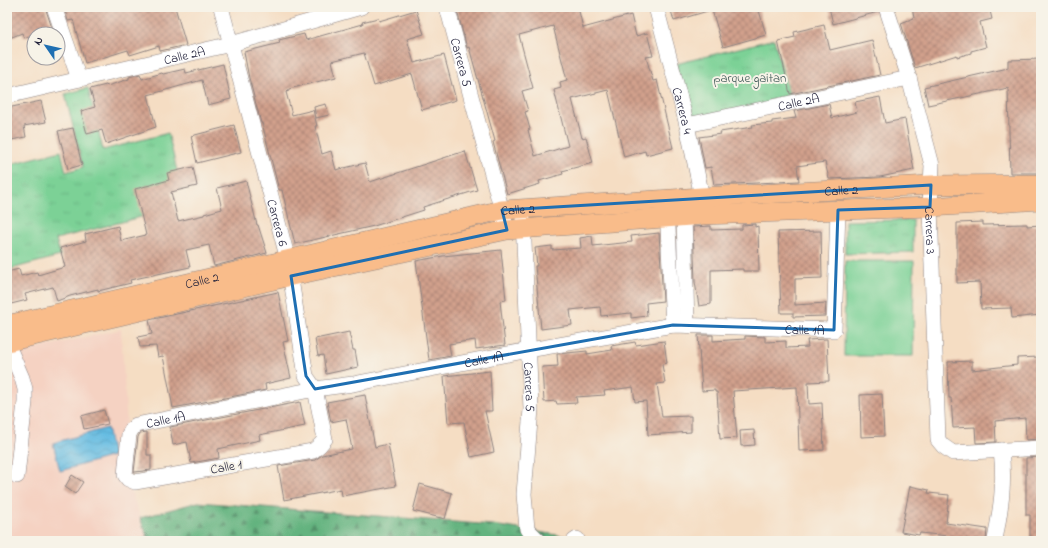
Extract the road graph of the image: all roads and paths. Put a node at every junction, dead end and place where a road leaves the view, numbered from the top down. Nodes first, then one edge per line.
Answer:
1 (54, 7) edge
2 (221, 7) edge
3 (361, 7) edge
4 (447, 7) edge
5 (656, 7) edge
6 (886, 7) edge
7 (231, 44) junction
8 (909, 78) junction
9 (79, 79) junction
10 (7, 96) edge
11 (687, 125) junction
12 (1041, 184) edge
13 (931, 185) junction
14 (694, 197) junction
15 (666, 199) junction
16 (1041, 200) edge
17 (930, 207) junction
18 (522, 209) junction
19 (502, 210) junction
20 (838, 210) junction
21 (685, 216) junction
22 (516, 229) junction
23 (289, 268) junction
24 (7, 325) edge
25 (680, 325) junction
26 (7, 343) edge
27 (530, 350) junction
28 (315, 389) junction
29 (325, 439) joint
30 (1041, 448) edge
31 (1001, 450) junction
32 (125, 475) joint
33 (17, 476) dead end
34 (994, 540) edge
35 (539, 541) edge

1 - 9 street
2 - 7 street, Carrera 6
3 - 7 street, Calle 2A
4 - 19 street, Carrera 5
5 - 11 street, Carrera 4
6 - 8 street, Carrera 3
7 - 9 street, Calle 2A
7 - 23 street, Carrera 6
8 - 11 street, Calle 2A
8 - 13 street, Carrera 3
9 - 10 street, Calle 2A
11 - 14 street, Carrera 4
12 - 13 main road, Calle 2
13 - 14 main road, Calle 2
13 - 17 street, Carrera 3
14 - 15 main road, Calle 2
14 - 21 street, Carrera 4
15 - 18 main road, Calle 2
15 - 21 street, Carrera 4
16 - 17 main road, Calle 2
17 - 20 main road, Calle 2
17 - 31 street, Carrera 3
18 - 19 main road, Calle 2
18 - 22 street
19 - 22 street, Carrera 5
19 - 23 main road, Calle 2
20 - 21 main road, Calle 2
20 - 25 street, Calle 1A
21 - 22 main road, Calle 2
21 - 25 street, Carrera 4
22 - 23 main road, Calle 2
22 - 27 street, Carrera 5
23 - 24 main road, Calle 2
23 - 26 main road, Calle 2
23 - 28 street, Carrera 6
25 - 27 street, Calle 1A
26 - 33 street
27 - 28 street, Calle 1A
27 - 35 street, Carrera 5
28 - 29 street, Carrera 6
28 - 32 street, Calle 1A
29 - 32 street, Calle 1
30 - 31 street
31 - 34 street

